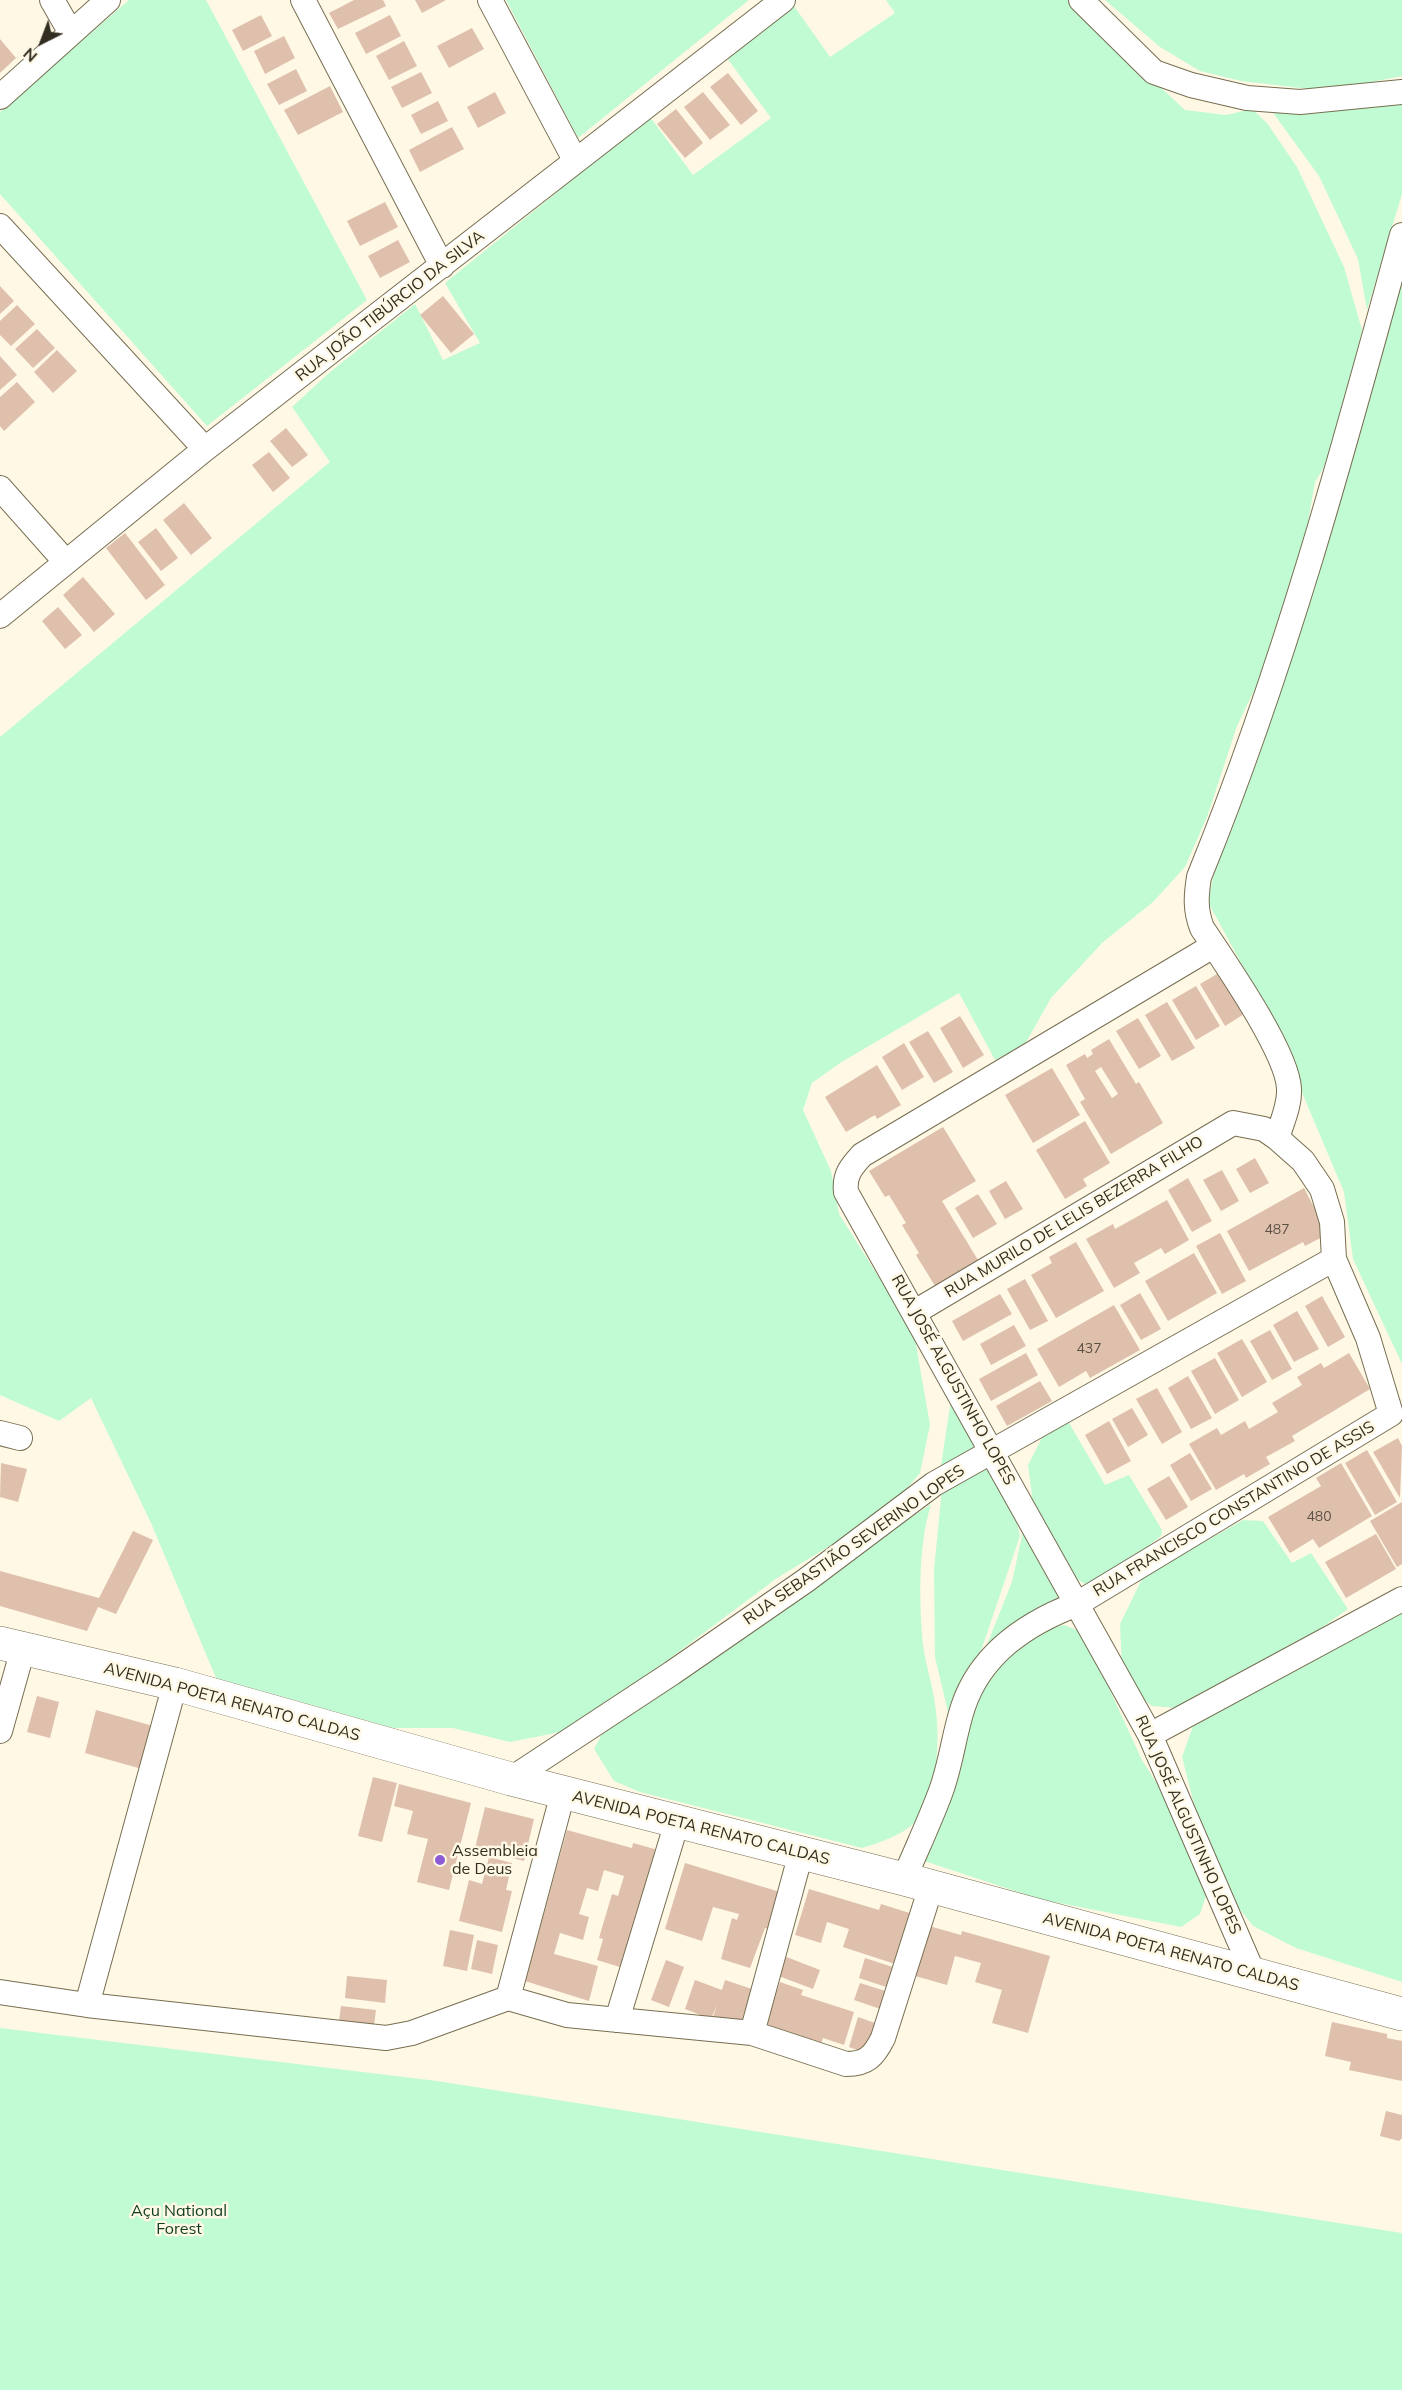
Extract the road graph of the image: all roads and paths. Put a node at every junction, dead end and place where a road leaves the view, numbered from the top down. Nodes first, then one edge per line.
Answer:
1 (52, 0) edge
2 (108, 0) edge
3 (303, 0) edge
4 (490, 0) edge
5 (783, 0) edge
6 (1081, 0) edge
7 (71, 33) junction
8 (1402, 92) edge
9 (0, 97) edge
10 (575, 160) junction
11 (0, 226) edge
12 (1402, 235) edge
13 (442, 266) junction
14 (205, 449) junction
15 (0, 488) edge
16 (65, 561) junction
17 (0, 616) edge
18 (1214, 946) junction
19 (1277, 1138) junction
20 (1334, 1259) junction
21 (915, 1312) junction
22 (992, 1450) junction
23 (1402, 1599) edge
24 (1077, 1604) junction
25 (11, 1646) edge
26 (175, 1684) junction
27 (0, 1731) edge
28 (1150, 1736) junction
29 (511, 1779) junction
30 (563, 1793) junction
31 (676, 1822) junction
32 (801, 1853) junction
33 (918, 1883) junction
34 (1254, 1975) junction
35 (0, 1992) edge
36 (508, 1998) junction
37 (87, 2005) junction
38 (1402, 2014) edge
39 (617, 2020) junction
40 (752, 2033) junction

1 - 7 street
2 - 7 street
3 - 13 street
4 - 10 street
5 - 10 street, RUA JOÃO TIBÚRCIO DA SILVA
6 - 8 street
7 - 9 street
10 - 13 street, RUA JOÃO TIBÚRCIO DA SILVA
11 - 14 street
12 - 18 street
13 - 14 street, RUA JOÃO TIBÚRCIO DA SILVA
14 - 16 street, RUA JOÃO TIBÚRCIO DA SILVA
15 - 16 street
16 - 17 street, RUA JOÃO TIBÚRCIO DA SILVA
18 - 19 street
18 - 21 street, RUA JOSÉ ALGUSTINHO LOPES
19 - 20 street
19 - 21 street, RUA MURILO DE LELIS BEZERRA FILHO
20 - 22 street, RUA SEBASTIÃO SEVERINO LOPES
20 - 24 street, RUA FRANCISCO CONSTANTINO DE ASSIS
21 - 22 street, RUA JOSÉ ALGUSTINHO LOPES
22 - 24 street, RUA JOSÉ ALGUSTINHO LOPES
22 - 29 street, RUA SEBASTIÃO SEVERINO LOPES
23 - 28 street
24 - 28 street, RUA JOSÉ ALGUSTINHO LOPES
24 - 33 street, RUA FRANCISCO CONSTANTINO DE ASSIS
25 - 26 main road, AVENIDA POETA RENATO CALDAS
25 - 27 street
26 - 29 main road, AVENIDA POETA RENATO CALDAS
26 - 37 street
28 - 34 street, RUA JOSÉ ALGUSTINHO LOPES
29 - 30 main road, AVENIDA POETA RENATO CALDAS
30 - 31 main road, AVENIDA POETA RENATO CALDAS
30 - 36 street
31 - 32 main road, AVENIDA POETA RENATO CALDAS
31 - 39 street
32 - 33 main road, AVENIDA POETA RENATO CALDAS
32 - 40 street
33 - 34 main road, AVENIDA POETA RENATO CALDAS
33 - 40 street, RUA FRANCISCO CONSTANTINO DE ASSIS
34 - 38 main road, AVENIDA POETA RENATO CALDAS
35 - 37 street
36 - 37 street
36 - 39 street
39 - 40 street

